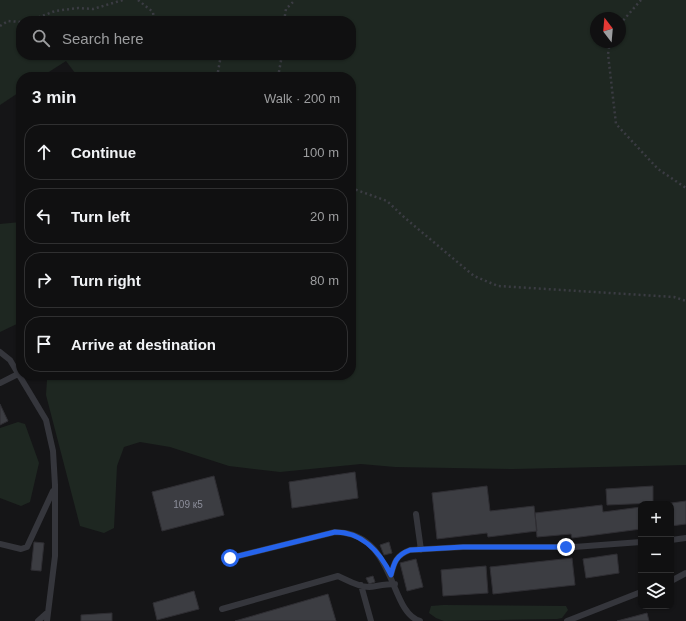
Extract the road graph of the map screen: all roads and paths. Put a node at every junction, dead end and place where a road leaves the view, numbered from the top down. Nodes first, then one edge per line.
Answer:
1 (123, 0) edge
2 (138, 0) edge
3 (295, 0) edge
4 (641, 0) edge
5 (42, 16) edge
6 (153, 16) edge
7 (285, 16) edge
8 (626, 17) edge
9 (16, 22) edge
10 (0, 26) edge
11 (609, 48) edge
12 (220, 60) edge
13 (281, 60) edge
14 (218, 72) edge
15 (279, 72) edge
16 (686, 188) edge
17 (356, 190) edge
18 (686, 301) edge
19 (0, 352) edge
20 (16, 370) edge
21 (16, 375) edge
22 (22, 380) edge
23 (0, 383) edge
24 (55, 486) junction
25 (416, 514) dead end
26 (686, 538) edge
27 (674, 540) edge
28 (638, 542) edge
29 (0, 544) edge
30 (421, 550) junction
31 (230, 558) dead end
32 (686, 573) edge
33 (391, 575) junction
34 (674, 579) edge
35 (395, 584) junction
36 (361, 585) junction
37 (638, 593) edge
38 (222, 609) dead end
39 (48, 612) junction
40 (38, 621) edge
41 (47, 621) edge
42 (371, 621) edge
43 (420, 621) edge
44 (567, 621) edge

1 - 5 path
2 - 6 path
3 - 7 path
4 - 8 path
9 - 10 path
11 - 16 path
12 - 14 path
13 - 15 path
17 - 18 path
19 - 20 lane
21 - 23 lane
22 - 24 lane
24 - 29 lane
24 - 39 lane
25 - 30 lane
26 - 27 lane
28 - 30 lane
30 - 33 lane
31 - 33 lane
32 - 34 lane
33 - 35 lane
35 - 36 lane
35 - 43 lane
36 - 38 lane
36 - 42 lane
37 - 44 lane
39 - 40 lane
39 - 41 lane

